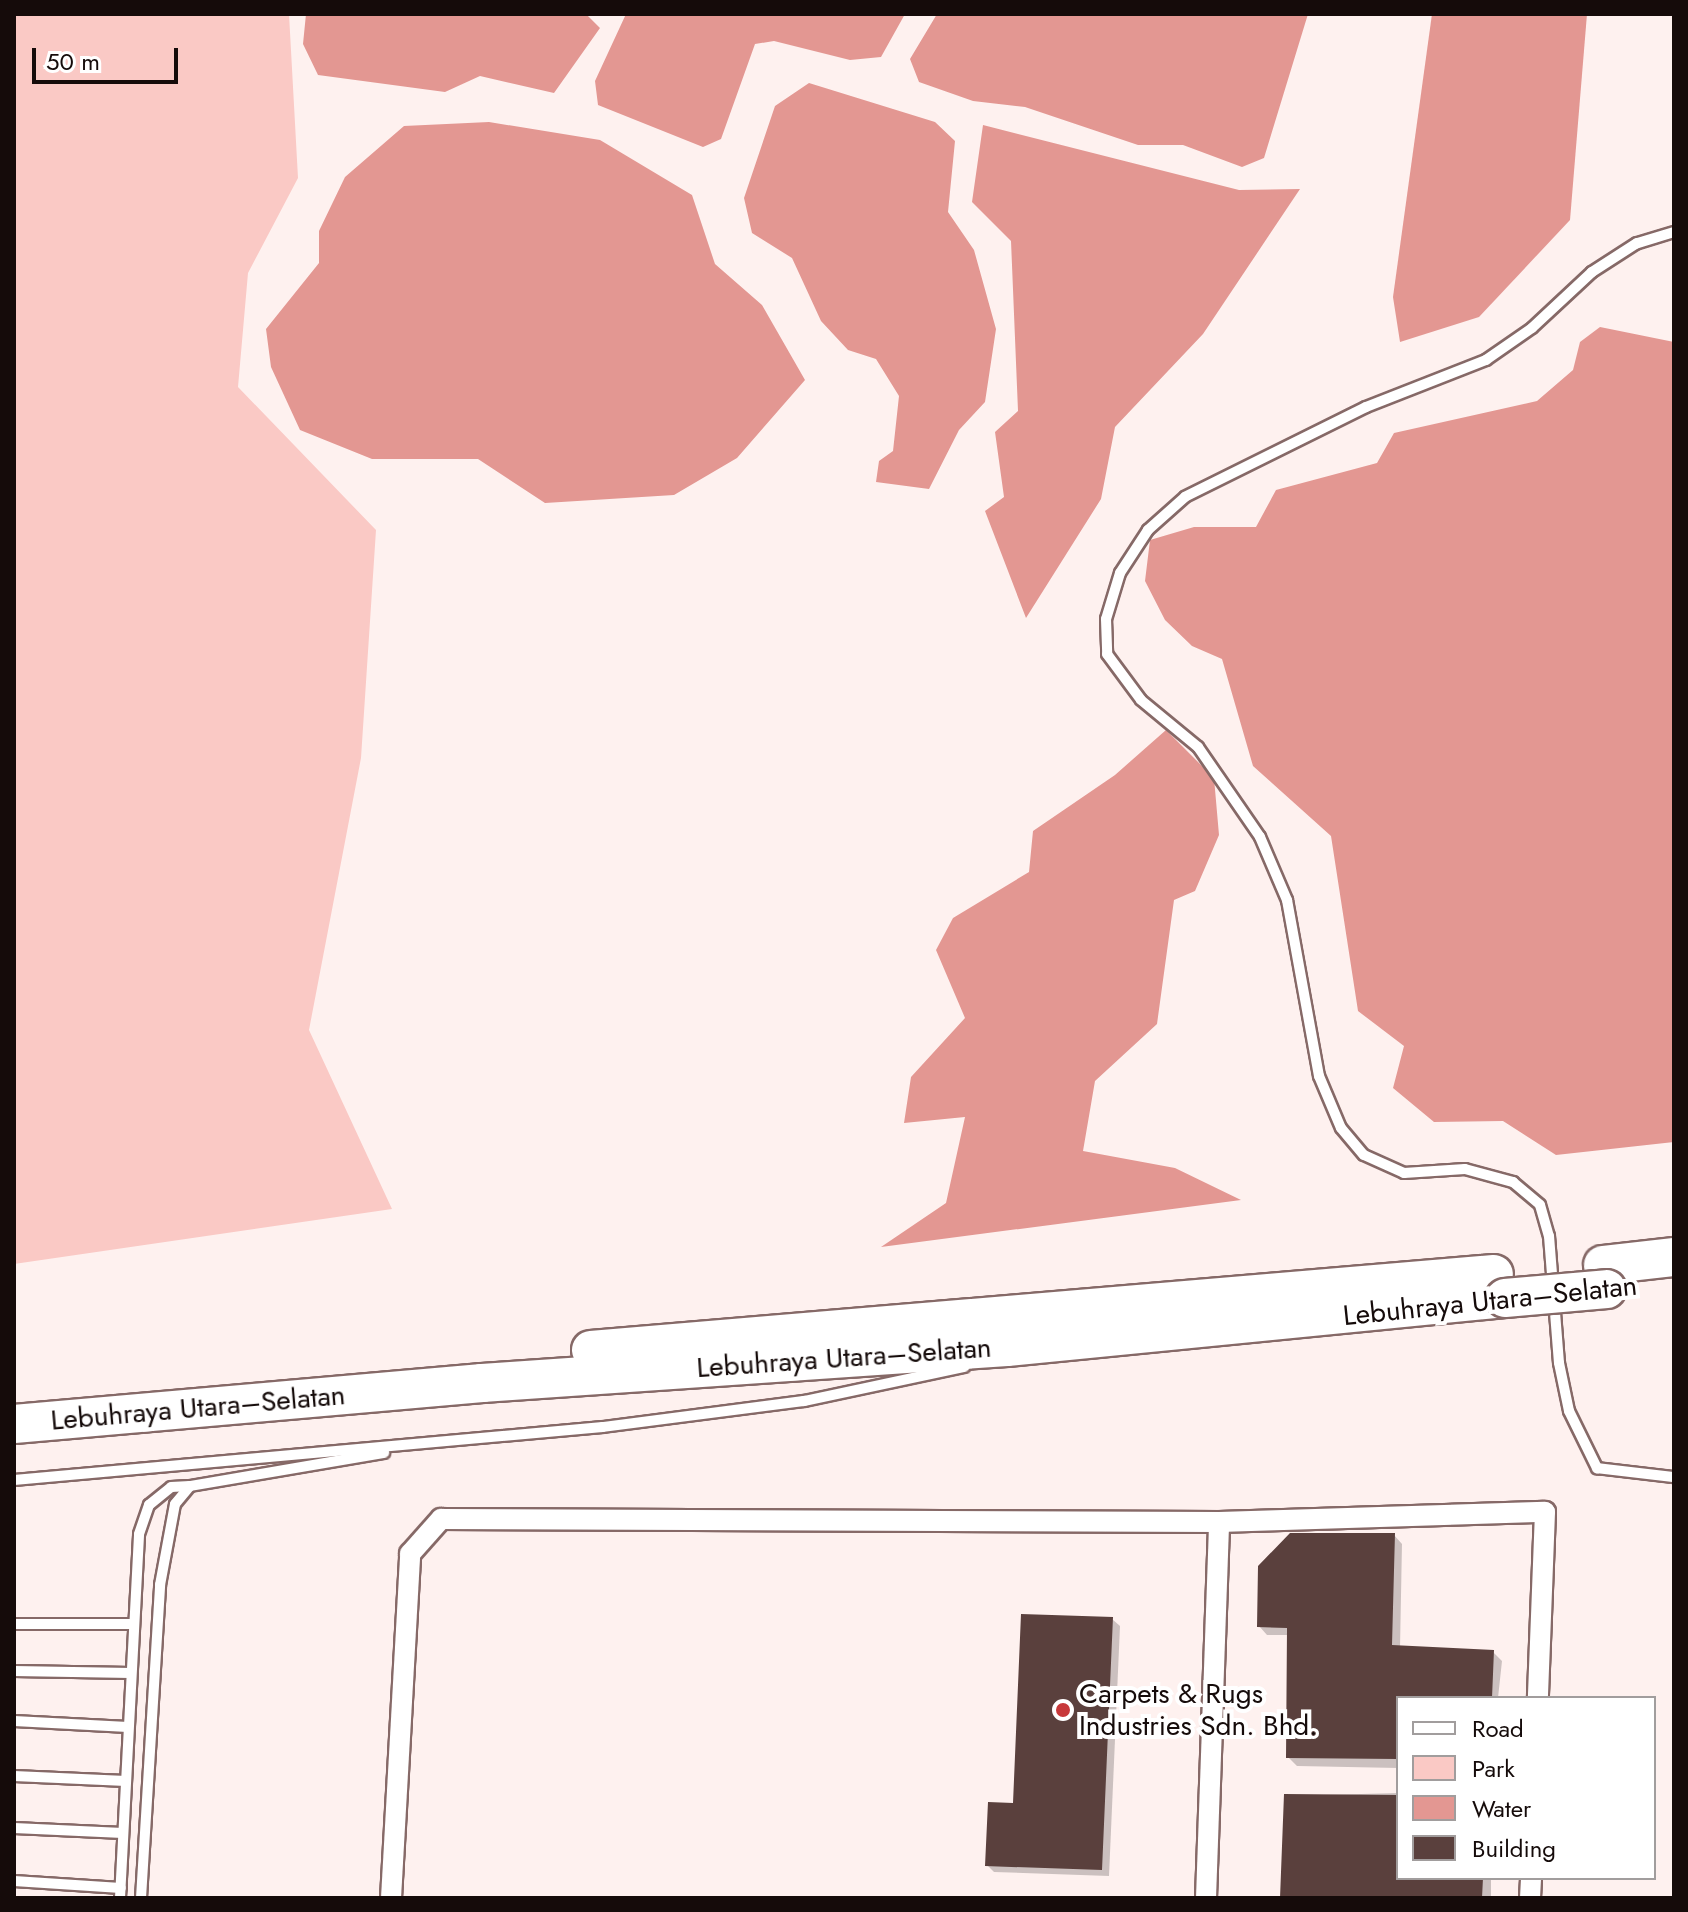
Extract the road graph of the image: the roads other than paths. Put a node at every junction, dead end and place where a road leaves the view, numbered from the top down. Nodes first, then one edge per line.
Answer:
1 (1674, 232) edge
2 (1674, 1257) edge
3 (1605, 1277) junction
4 (1674, 1282) edge
5 (1504, 1285) junction
6 (1007, 1347) junction
7 (14, 1399) edge
8 (14, 1424) edge
9 (461, 1440) junction
10 (1674, 1477) edge
11 (14, 1480) edge
12 (190, 1486) junction
13 (1219, 1522) junction
14 (133, 1624) junction
15 (14, 1626) edge
16 (14, 1671) edge
17 (131, 1673) junction
18 (1538, 1696) edge
19 (14, 1721) edge
20 (128, 1727) junction
21 (14, 1776) edge
22 (126, 1781) junction
23 (14, 1828) edge
24 (123, 1833) junction
25 (14, 1881) edge
26 (120, 1893) edge
27 (141, 1898) edge
28 (391, 1898) edge
29 (1206, 1898) edge

1 - 10 lane
2 - 3 highway, Lebuhraya Utara–Selatan
3 - 4 highway, Lebuhraya Utara–Selatan
3 - 5 highway, Lebuhraya Utara–Selatan, bridge
5 - 6 highway, Lebuhraya Utara–Selatan
5 - 7 highway, Lebuhraya Utara–Selatan
6 - 8 highway, Lebuhraya Utara–Selatan
6 - 9 lane
9 - 11 lane
9 - 12 lane
12 - 14 lane
12 - 27 lane
13 - 18 street
13 - 28 street
13 - 29 street
14 - 15 lane
14 - 17 lane
16 - 17 lane
17 - 20 lane
19 - 20 lane
20 - 22 lane
21 - 22 lane
22 - 24 lane
23 - 24 lane
24 - 26 lane
25 - 26 lane

